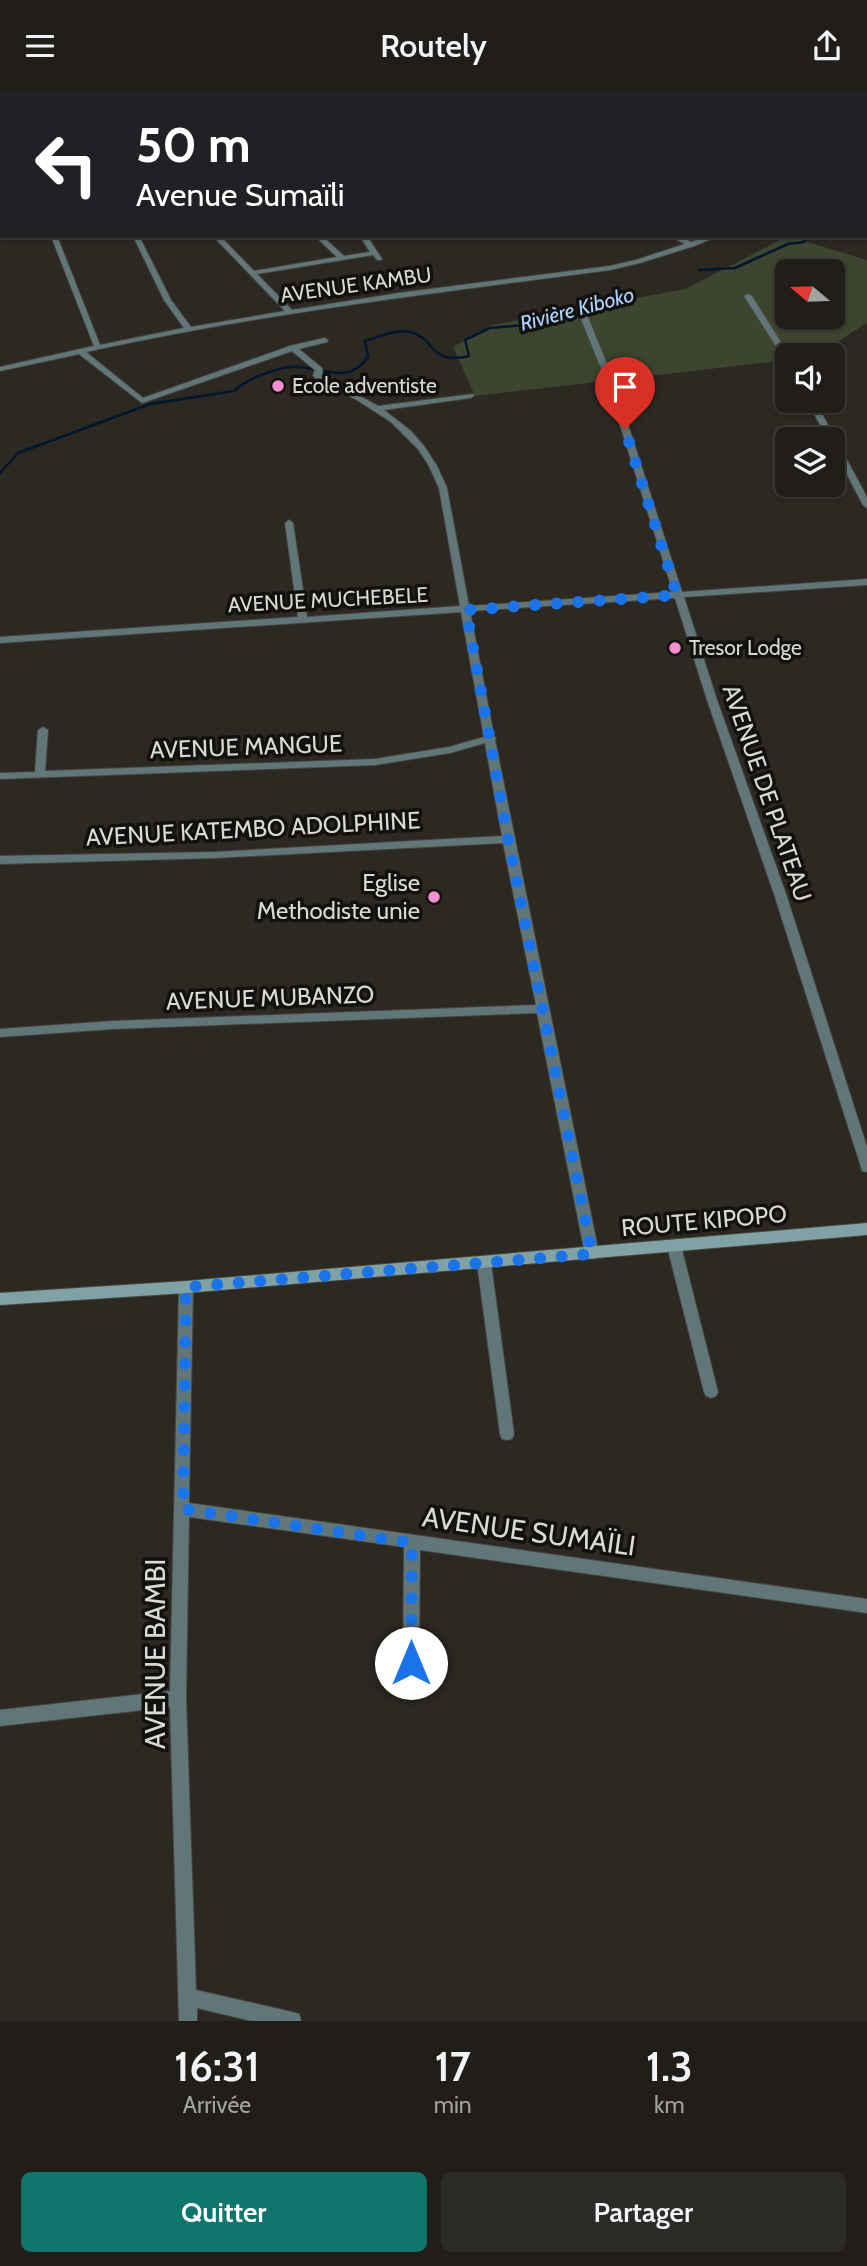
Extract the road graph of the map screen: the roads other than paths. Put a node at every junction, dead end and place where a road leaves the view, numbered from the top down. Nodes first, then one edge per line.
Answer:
1 (55, 238) edge
2 (137, 238) edge
3 (218, 238) edge
4 (320, 238) edge
5 (364, 238) edge
6 (677, 238) edge
7 (711, 238) edge
8 (692, 245) junction
9 (342, 258) junction
10 (253, 273) junction
11 (748, 296) dead end
12 (290, 312) junction
13 (583, 314) dead end
14 (189, 329) junction
15 (324, 340) dead end
16 (778, 343) edge
17 (98, 348) junction
18 (292, 348) junction
19 (80, 352) junction
20 (0, 359) edge
21 (2, 369) edge
22 (470, 396) dead end
23 (142, 401) joint
24 (378, 408) junction
25 (845, 463) edge
26 (853, 478) junction
27 (867, 478) edge
28 (867, 505) edge
29 (289, 523) dead end
30 (867, 582) edge
31 (677, 595) junction
32 (466, 610) junction
33 (303, 618) junction
34 (0, 639) edge
35 (43, 730) dead end
36 (491, 738) junction
37 (40, 775) junction
38 (0, 776) edge
39 (508, 839) junction
40 (0, 860) edge
41 (542, 1009) junction
42 (0, 1033) edge
43 (867, 1167) edge
44 (867, 1229) edge
45 (674, 1247) junction
46 (592, 1254) junction
47 (484, 1263) junction
48 (186, 1287) junction
49 (0, 1299) edge
50 (711, 1392) dead end
51 (507, 1434) dead end
52 (183, 1509) junction
53 (412, 1543) junction
54 (867, 1606) edge
55 (411, 1663) dead end
56 (178, 1698) junction
57 (0, 1718) edge
58 (188, 1997) junction
59 (188, 2021) edge
60 (292, 2021) edge

1 - 17 street
2 - 14 street
3 - 10 street
4 - 9 street
5 - 9 street
6 - 8 street
7 - 8 street, AVENUE KAMBU
8 - 12 street, AVENUE KAMBU
9 - 10 street
10 - 12 street
11 - 16 street
12 - 14 street, AVENUE KAMBU
13 - 31 street, AVENUE DE PLATEAU
14 - 17 street, AVENUE KAMBU
15 - 18 street
17 - 19 street, AVENUE KAMBU
18 - 23 street
18 - 24 street
19 - 21 street, AVENUE KAMBU
19 - 23 street
20 - 21 street
22 - 24 street
24 - 32 street
25 - 26 street
26 - 27 street
26 - 28 street
29 - 33 street
30 - 31 street, AVENUE MUCHEBELE
31 - 32 street, AVENUE MUCHEBELE
31 - 43 street, AVENUE DE PLATEAU
32 - 33 street, AVENUE MUCHEBELE
32 - 36 street
33 - 34 street, AVENUE MUCHEBELE
35 - 37 street
36 - 37 street, AVENUE MANGUE
36 - 39 street
37 - 38 street, AVENUE MANGUE
39 - 40 street, AVENUE KATEMBO ADOLPHINE
39 - 41 street
41 - 42 street, AVENUE MUBANZO
41 - 46 street
44 - 45 main road, ROUTE KIPOPO
45 - 46 main road, ROUTE KIPOPO
45 - 50 street
46 - 47 main road, ROUTE KIPOPO
47 - 48 main road, ROUTE KIPOPO
47 - 51 street
48 - 49 main road, ROUTE KIPOPO
48 - 52 street, AVENUE BAMBI
52 - 53 street, AVENUE SUMAÏLI
52 - 56 street, AVENUE BAMBI
53 - 54 street, AVENUE SUMAÏLI
53 - 55 street
56 - 57 street
56 - 58 street, AVENUE BAMBI
58 - 59 street, AVENUE BAMBI
58 - 60 street

